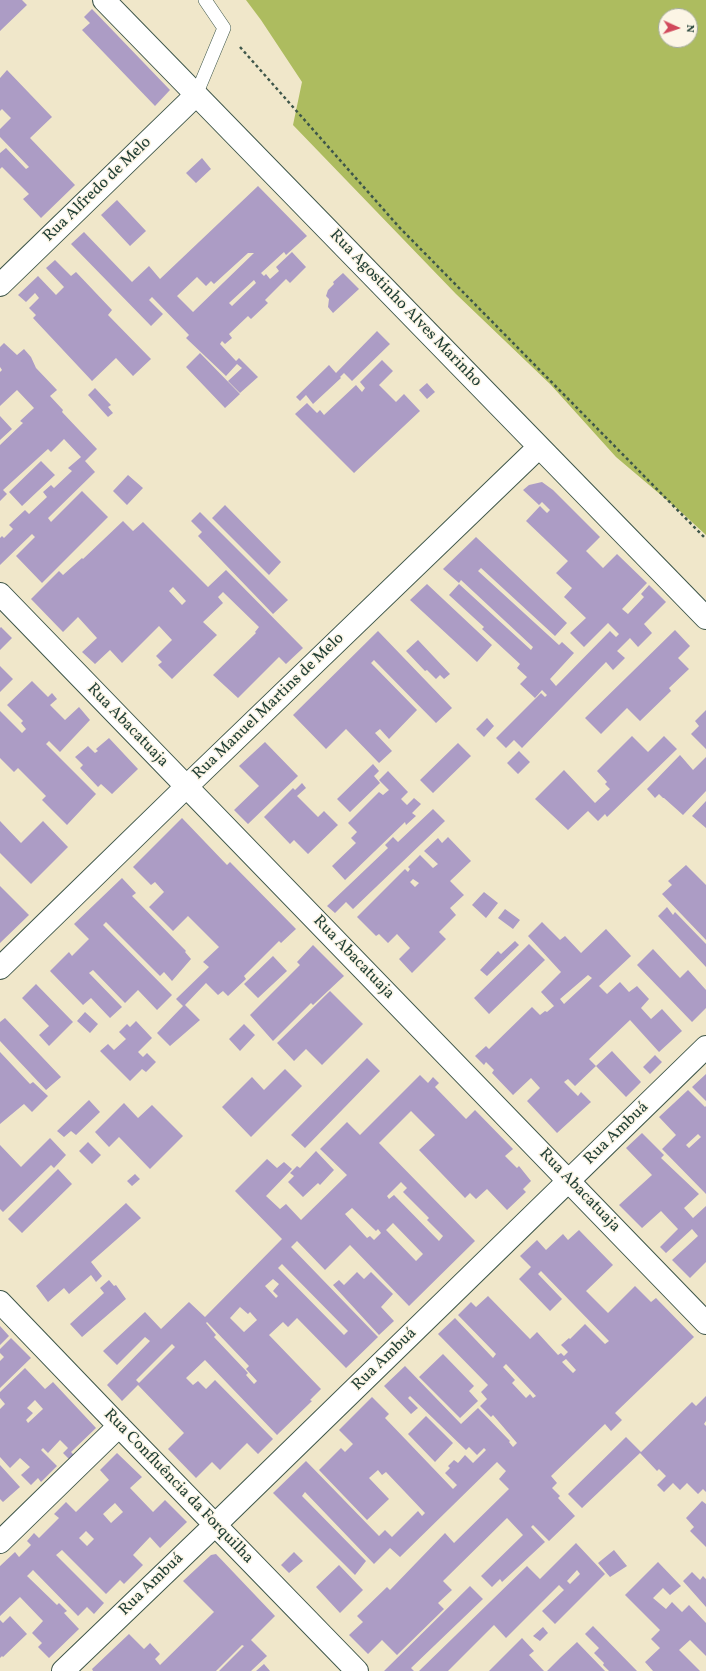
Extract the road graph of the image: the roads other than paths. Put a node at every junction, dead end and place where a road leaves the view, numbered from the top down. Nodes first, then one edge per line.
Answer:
1 (104, 0) edge
2 (205, 0) edge
3 (196, 95) junction
4 (0, 285) edge
5 (539, 447) junction
6 (0, 594) edge
7 (706, 618) edge
8 (186, 786) junction
9 (0, 968) edge
10 (706, 1047) edge
11 (569, 1180) junction
12 (0, 1302) edge
13 (706, 1323) edge
14 (119, 1426) junction
15 (215, 1525) junction
16 (0, 1542) edge
17 (63, 1671) edge
18 (357, 1671) edge

1 - 3 street, Rua Agostinho Alves Marinho
2 - 3 lane
3 - 4 street, Rua Alfredo de Melo
3 - 5 street, Rua Agostinho Alves Marinho
5 - 7 street, Rua Agostinho Alves Marinho
5 - 8 street, Rua Manuel Martins de Melo
6 - 8 street, Rua Abacatuaja
8 - 9 street, Rua Manuel Martins de Melo
8 - 11 street, Rua Abacatuaja
10 - 11 street, Rua Ambuá
11 - 13 street, Rua Abacatuaja
11 - 15 street, Rua Ambuá
12 - 14 street, Rua Confluência da Forquilha
14 - 15 street, Rua Confluência da Forquilha
14 - 16 street
15 - 17 street, Rua Ambuá
15 - 18 street, Rua Confluência da Forquilha

